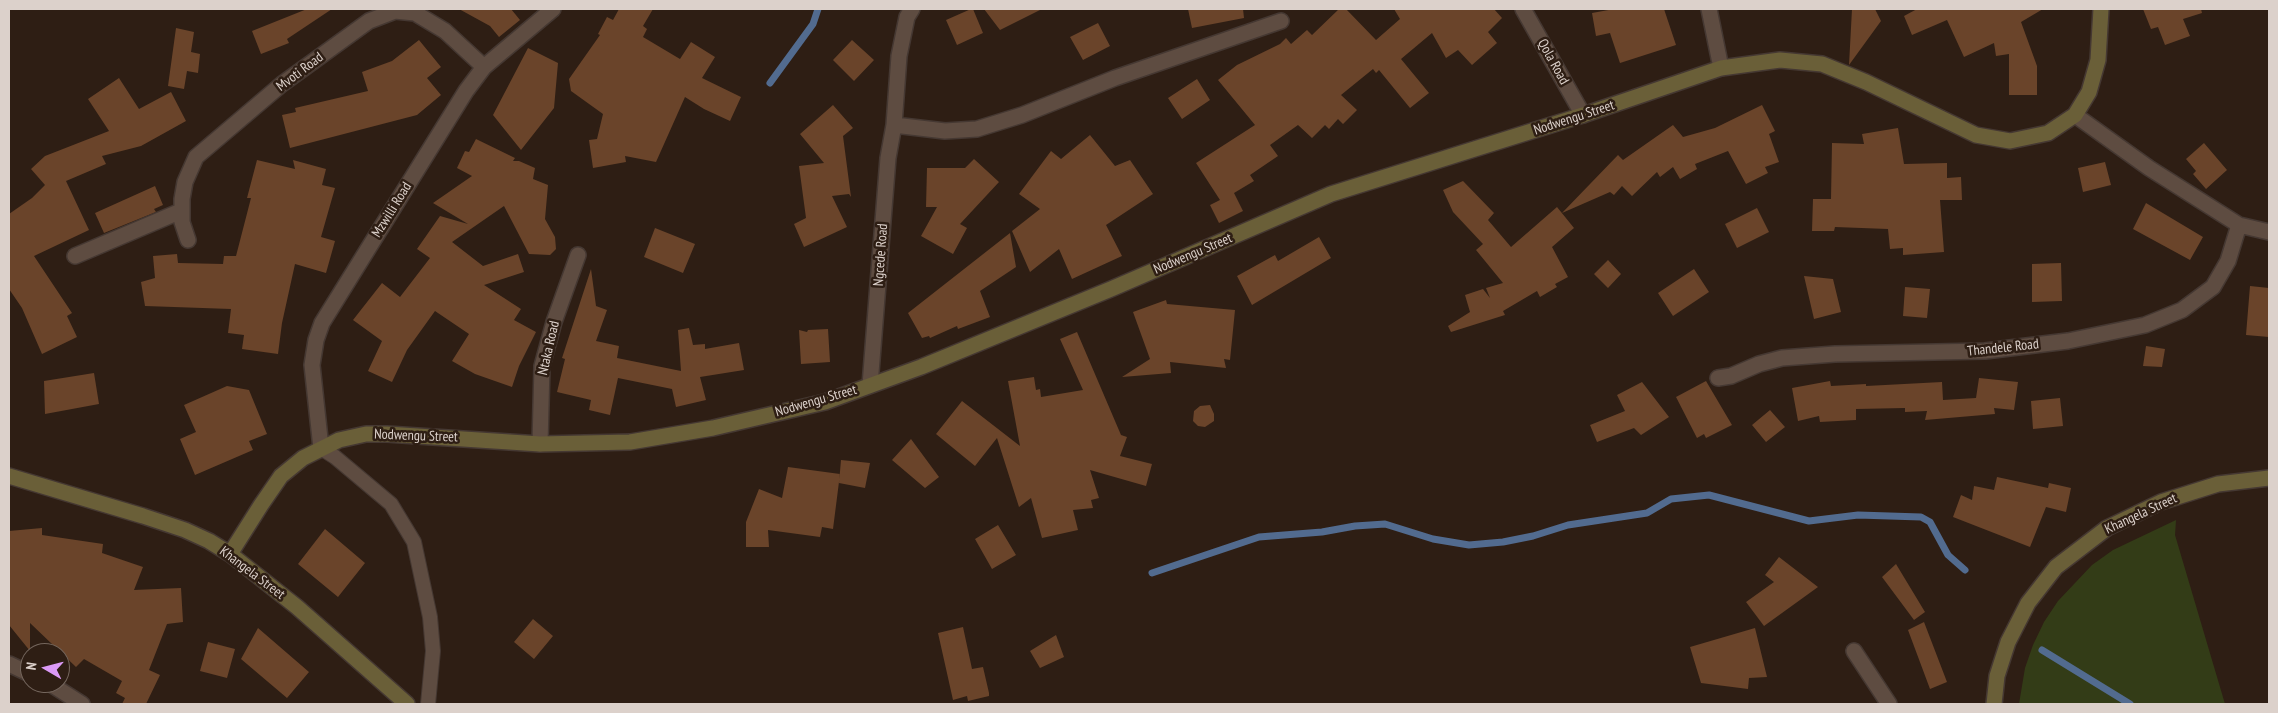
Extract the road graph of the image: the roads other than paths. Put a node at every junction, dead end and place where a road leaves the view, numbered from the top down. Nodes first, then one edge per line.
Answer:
1 (553, 9) edge
2 (912, 9) edge
3 (1523, 9) edge
4 (1709, 9) edge
5 (2101, 9) edge
6 (416, 11) edge
7 (1281, 21) dead end
8 (484, 67) junction
9 (1721, 68) junction
10 (1583, 115) junction
11 (2075, 115) junction
12 (894, 125) junction
13 (181, 211) junction
14 (2239, 225) junction
15 (2269, 232) edge
16 (188, 240) dead end
17 (578, 255) dead end
18 (75, 256) dead end
19 (1718, 378) dead end
20 (870, 385) junction
21 (540, 444) junction
22 (321, 448) junction
23 (9, 476) edge
24 (2269, 478) edge
25 (230, 554) junction
26 (1854, 650) dead end
27 (65, 693) edge
28 (82, 704) edge
29 (408, 704) edge
30 (428, 704) edge
31 (1889, 704) edge
32 (1994, 704) edge

1 - 8 street, Mzwilli Road
2 - 12 street, Ngcede Road
3 - 10 street, Qola Road
4 - 9 street
5 - 11 street, Nodwengu Street
6 - 8 street, Mvoti Road
6 - 13 street, Mvoti Road
7 - 12 street
8 - 22 street, Mzwilli Road
9 - 10 street, Nodwengu Street
9 - 11 street, Nodwengu Street
10 - 20 street, Nodwengu Street
11 - 14 street
12 - 20 street, Ngcede Road
13 - 16 street, Mvoti Road
13 - 18 street
14 - 15 street
14 - 19 street, Thandele Road
17 - 21 street, Ntaka Road
20 - 21 street, Nodwengu Street
21 - 22 street, Nodwengu Street
22 - 25 street, Nodwengu Street
22 - 30 lane
23 - 25 street, Khangela Street
24 - 32 street, Khangela Street
25 - 29 street, Khangela Street
26 - 31 street
27 - 28 street

